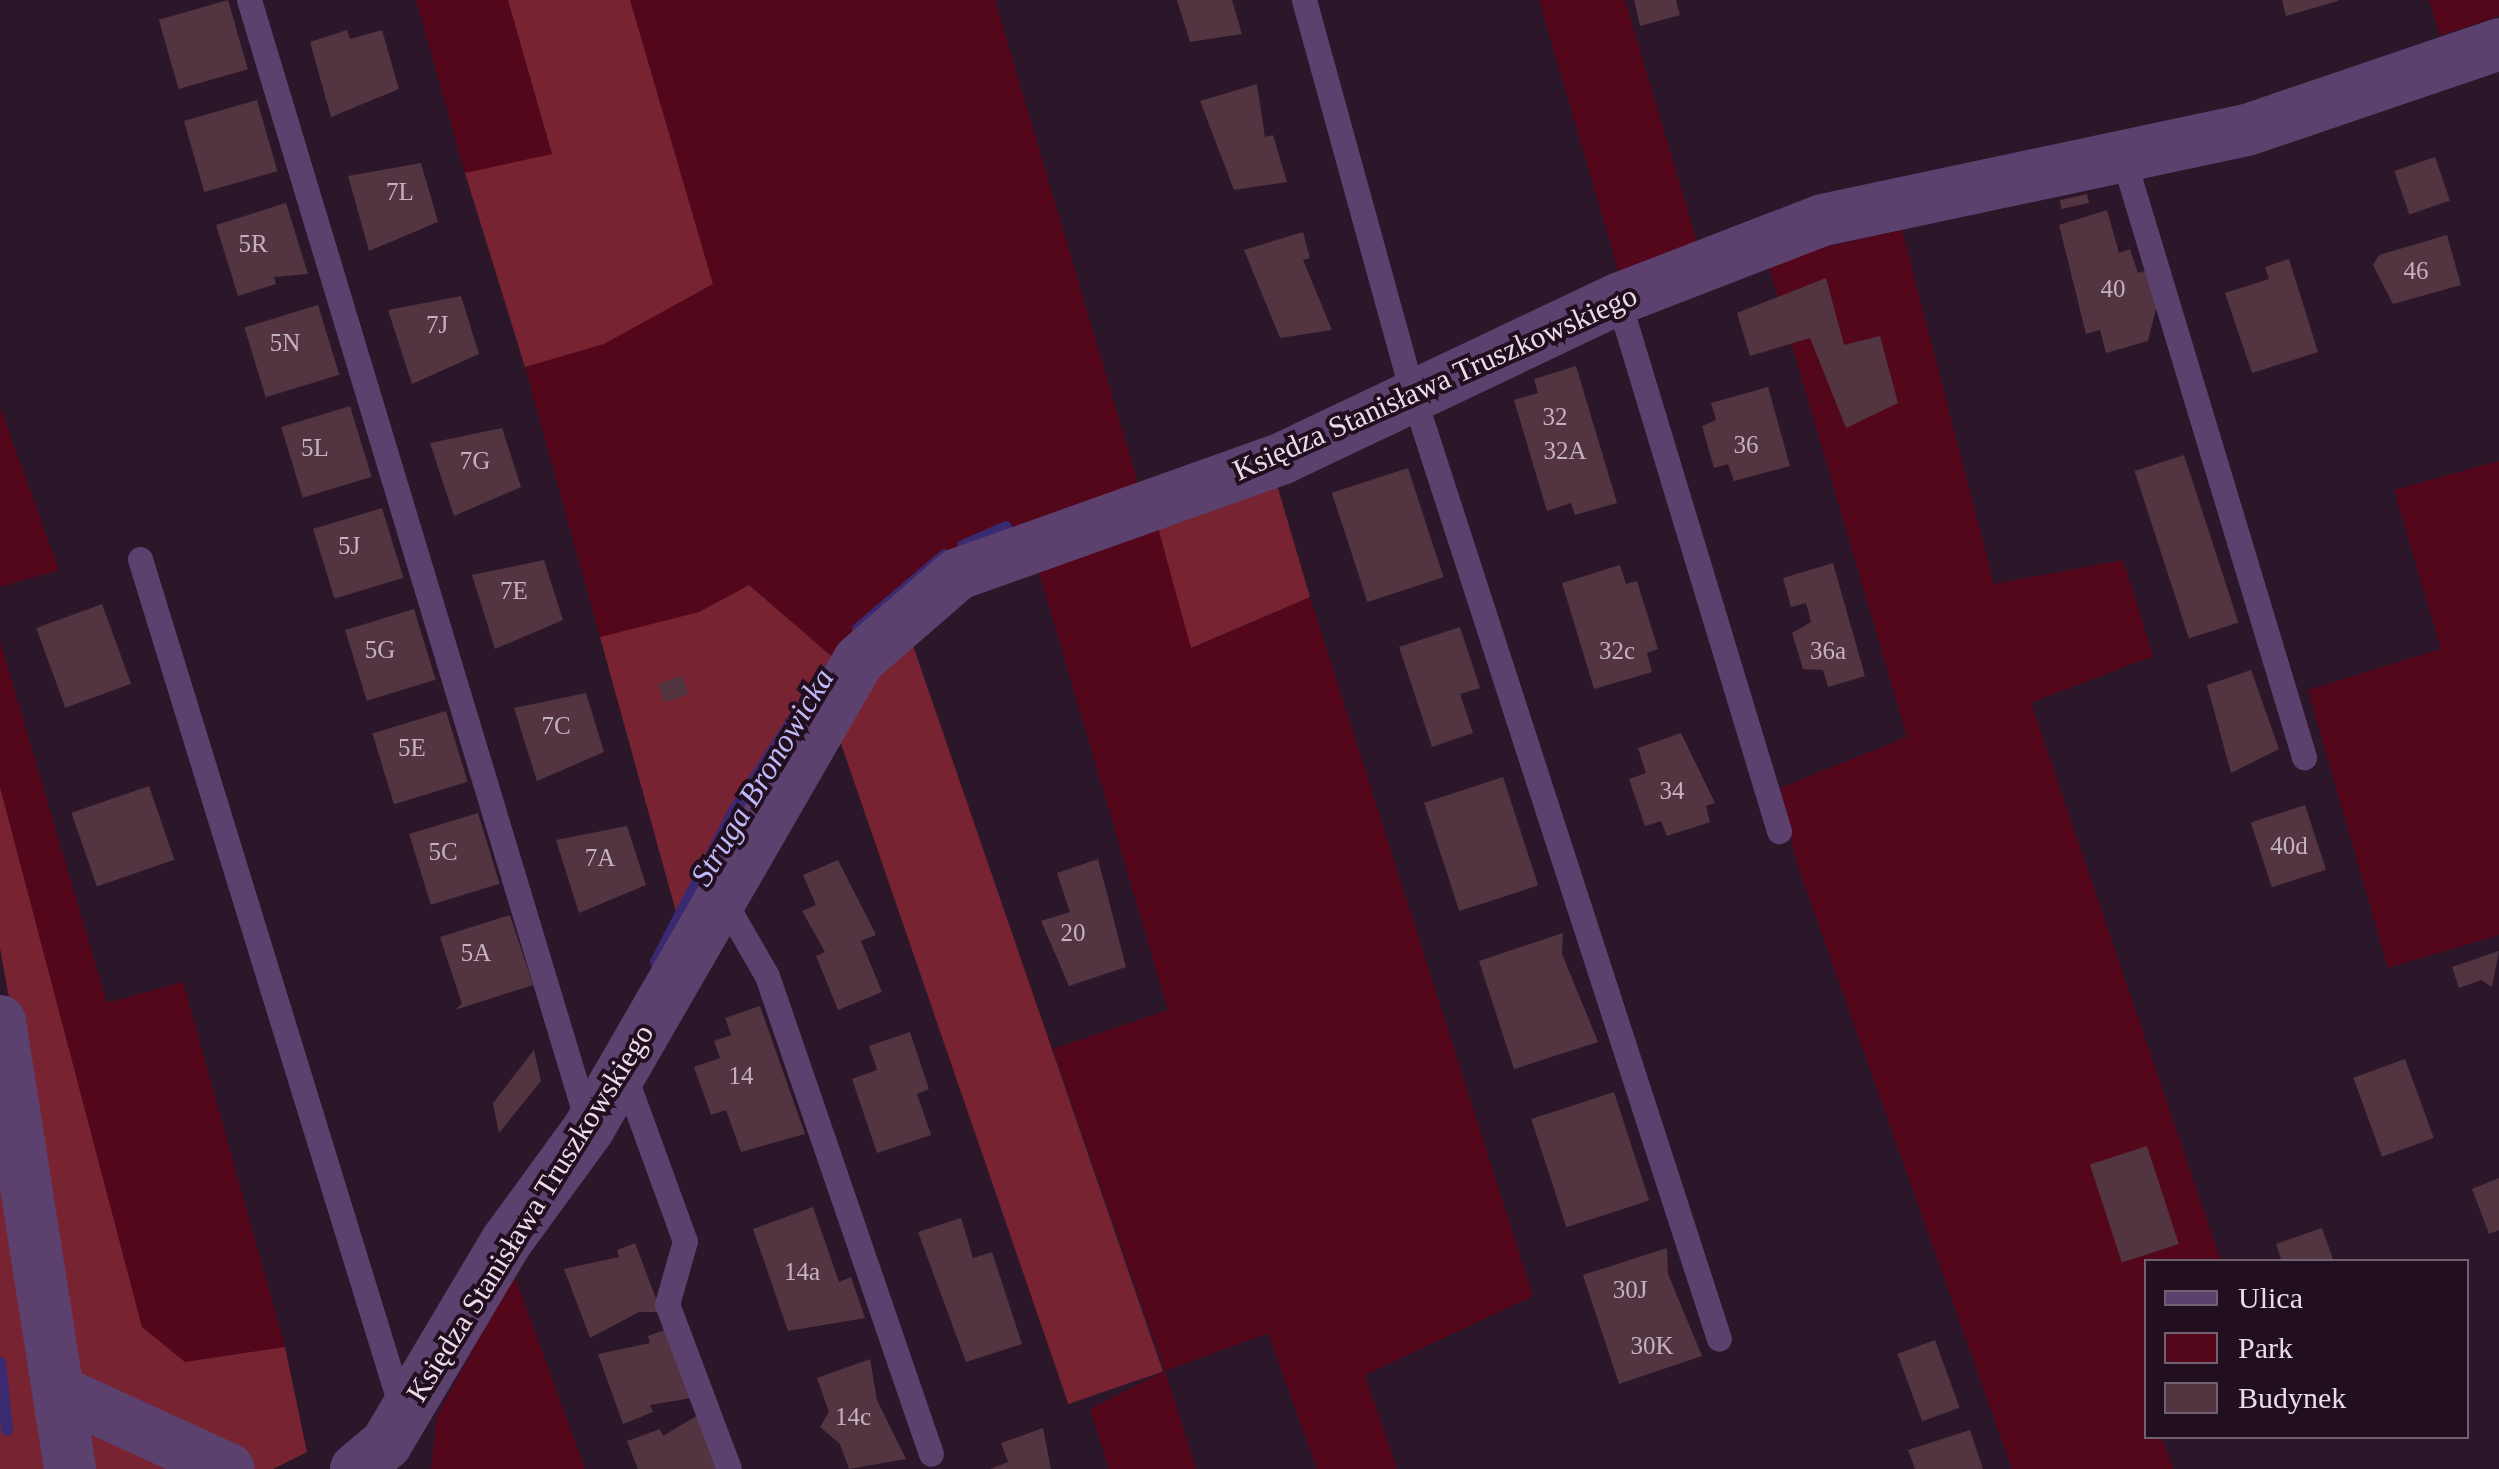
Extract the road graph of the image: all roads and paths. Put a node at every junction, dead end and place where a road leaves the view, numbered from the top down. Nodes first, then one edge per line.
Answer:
1 (249, 0) edge
2 (1304, 0) edge
3 (2499, 44) edge
4 (2123, 157) junction
5 (1618, 299) junction
6 (1412, 396) junction
7 (140, 559) dead end
8 (2304, 757) dead end
9 (1779, 831) dead end
10 (721, 896) junction
11 (0, 1021) edge
12 (623, 1071) junction
13 (590, 1128) junction
14 (1720, 1339) dead end
15 (62, 1393) junction
16 (404, 1416) junction
17 (931, 1454) dead end
18 (70, 1469) edge
19 (230, 1469) edge
20 (356, 1469) edge
21 (728, 1469) edge

1 - 13 lane
2 - 6 lane
3 - 4 street, Księdza Stanisława Truszkowskiego
4 - 5 street, Księdza Stanisława Truszkowskiego
4 - 8 lane
5 - 6 street, Księdza Stanisława Truszkowskiego
5 - 9 lane
6 - 10 street, Księdza Stanisława Truszkowskiego
6 - 14 lane
7 - 16 lane
10 - 12 street, Księdza Stanisława Truszkowskiego
10 - 17 lane
11 - 15 street
12 - 13 street, Księdza Stanisława Truszkowskiego
12 - 21 lane
13 - 16 street, Księdza Stanisława Truszkowskiego
15 - 18 street
15 - 19 street
16 - 20 street, Księdza Stanisława Truszkowskiego

